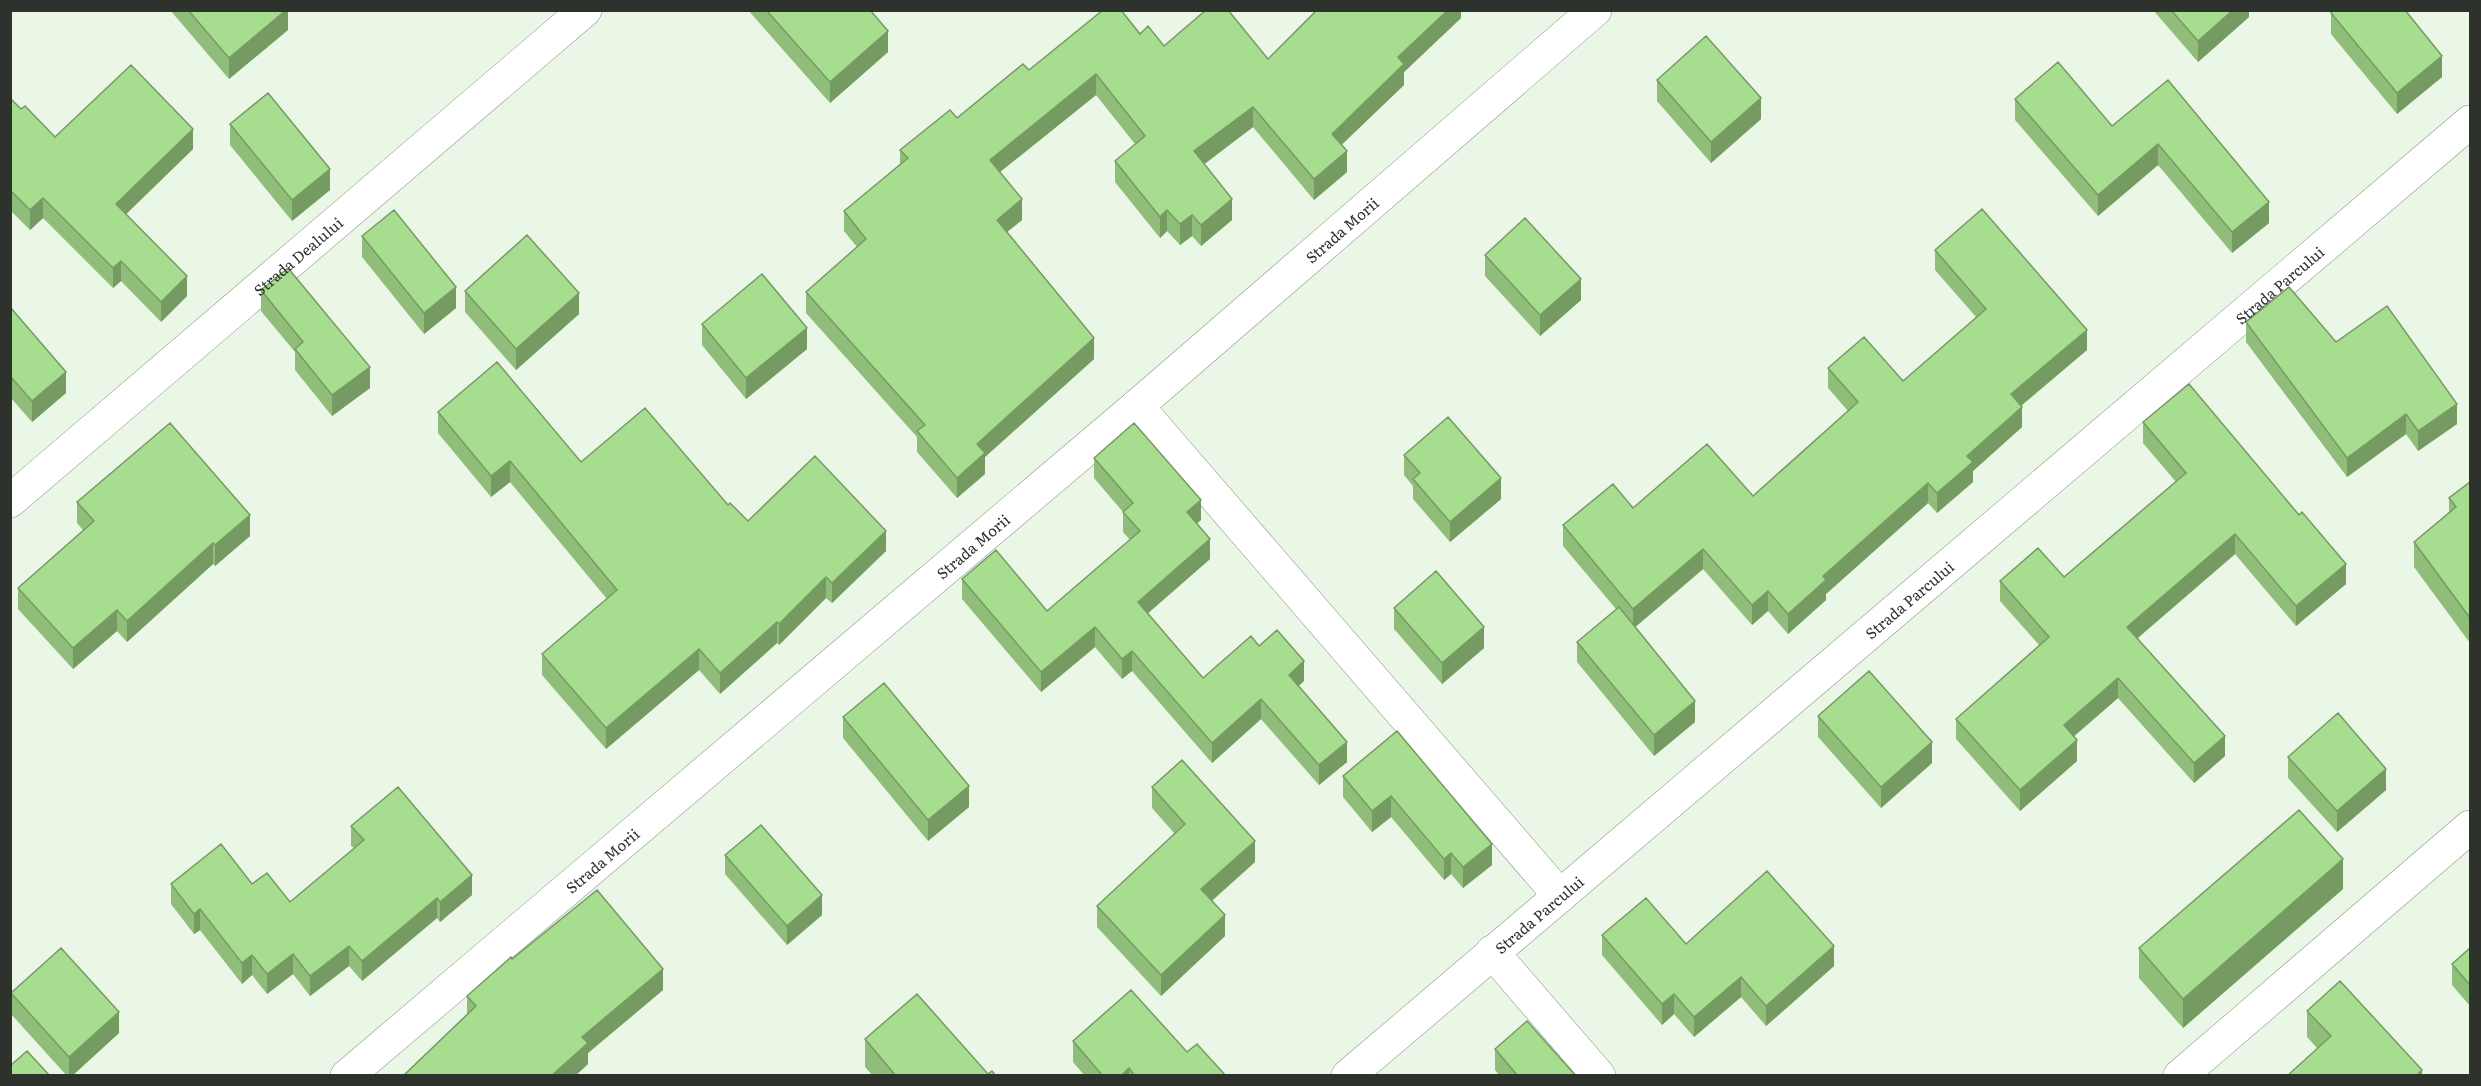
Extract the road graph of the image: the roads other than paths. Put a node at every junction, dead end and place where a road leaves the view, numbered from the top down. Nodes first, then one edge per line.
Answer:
1 (585, 10) edge
2 (1595, 10) edge
3 (2470, 122) edge
4 (1137, 406) junction
5 (10, 501) edge
6 (2470, 827) edge
7 (1560, 896) junction
8 (1492, 952) junction
9 (347, 1076) edge
10 (1348, 1076) edge
11 (1599, 1076) edge
12 (2180, 1076) edge

1 - 5 street, Strada Dealului
2 - 4 street, Strada Morii
3 - 7 street, Strada Parcului
4 - 7 street
4 - 9 street, Strada Morii
6 - 12 street
7 - 8 street, Strada Parcului
8 - 10 street, Strada Parcului
8 - 11 street

